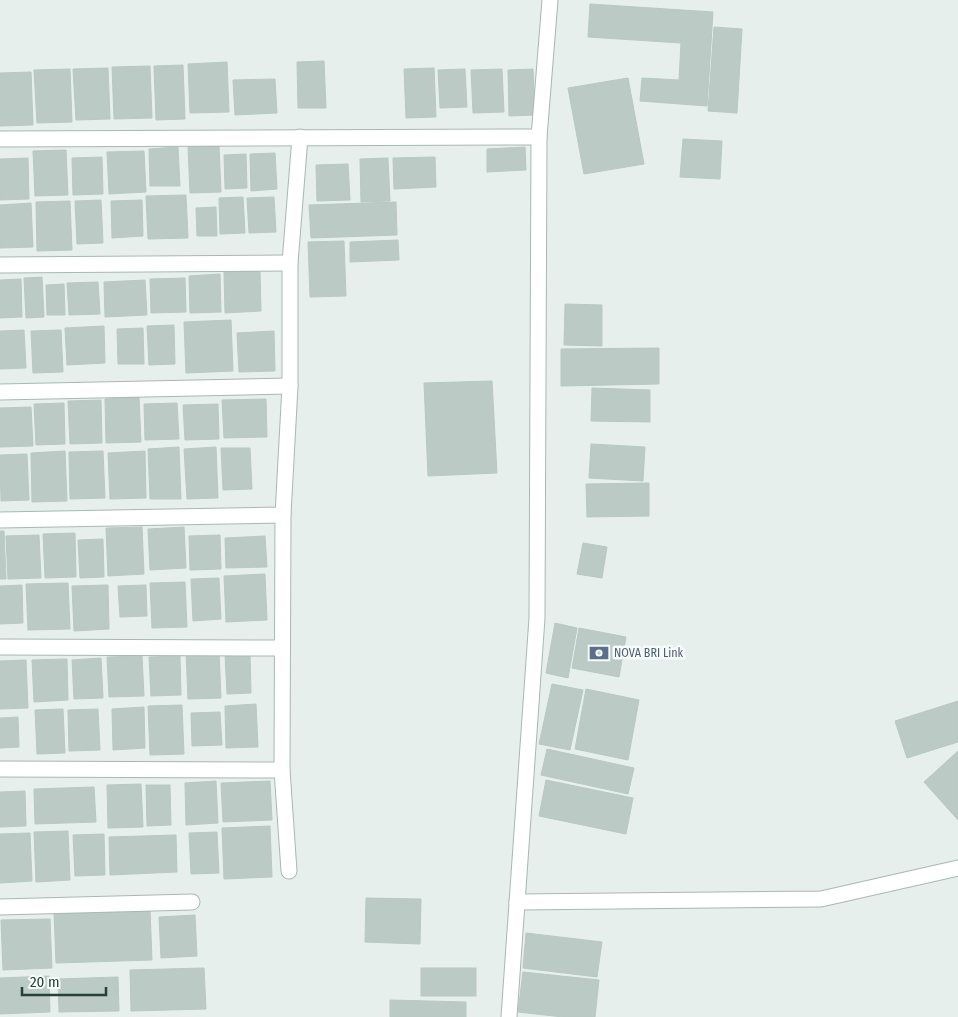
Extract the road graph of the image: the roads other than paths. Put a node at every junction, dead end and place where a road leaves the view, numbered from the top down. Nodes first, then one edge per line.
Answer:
1 (550, 0) edge
2 (300, 137) junction
3 (539, 137) junction
4 (0, 139) edge
5 (290, 262) junction
6 (0, 265) edge
7 (290, 386) junction
8 (0, 392) edge
9 (283, 515) junction
10 (0, 520) edge
11 (0, 647) edge
12 (282, 648) junction
13 (0, 769) edge
14 (282, 770) junction
15 (958, 868) edge
16 (289, 871) dead end
17 (192, 902) dead end
18 (517, 902) junction
19 (0, 907) edge
20 (509, 1017) edge

1 - 3 street
2 - 3 street
2 - 4 street
2 - 5 street
3 - 18 street
5 - 6 street
5 - 7 street
7 - 8 street
7 - 9 street
9 - 10 street
9 - 12 street
11 - 12 street
12 - 14 street
13 - 14 street
14 - 16 street
15 - 18 street
17 - 19 street
18 - 20 street

